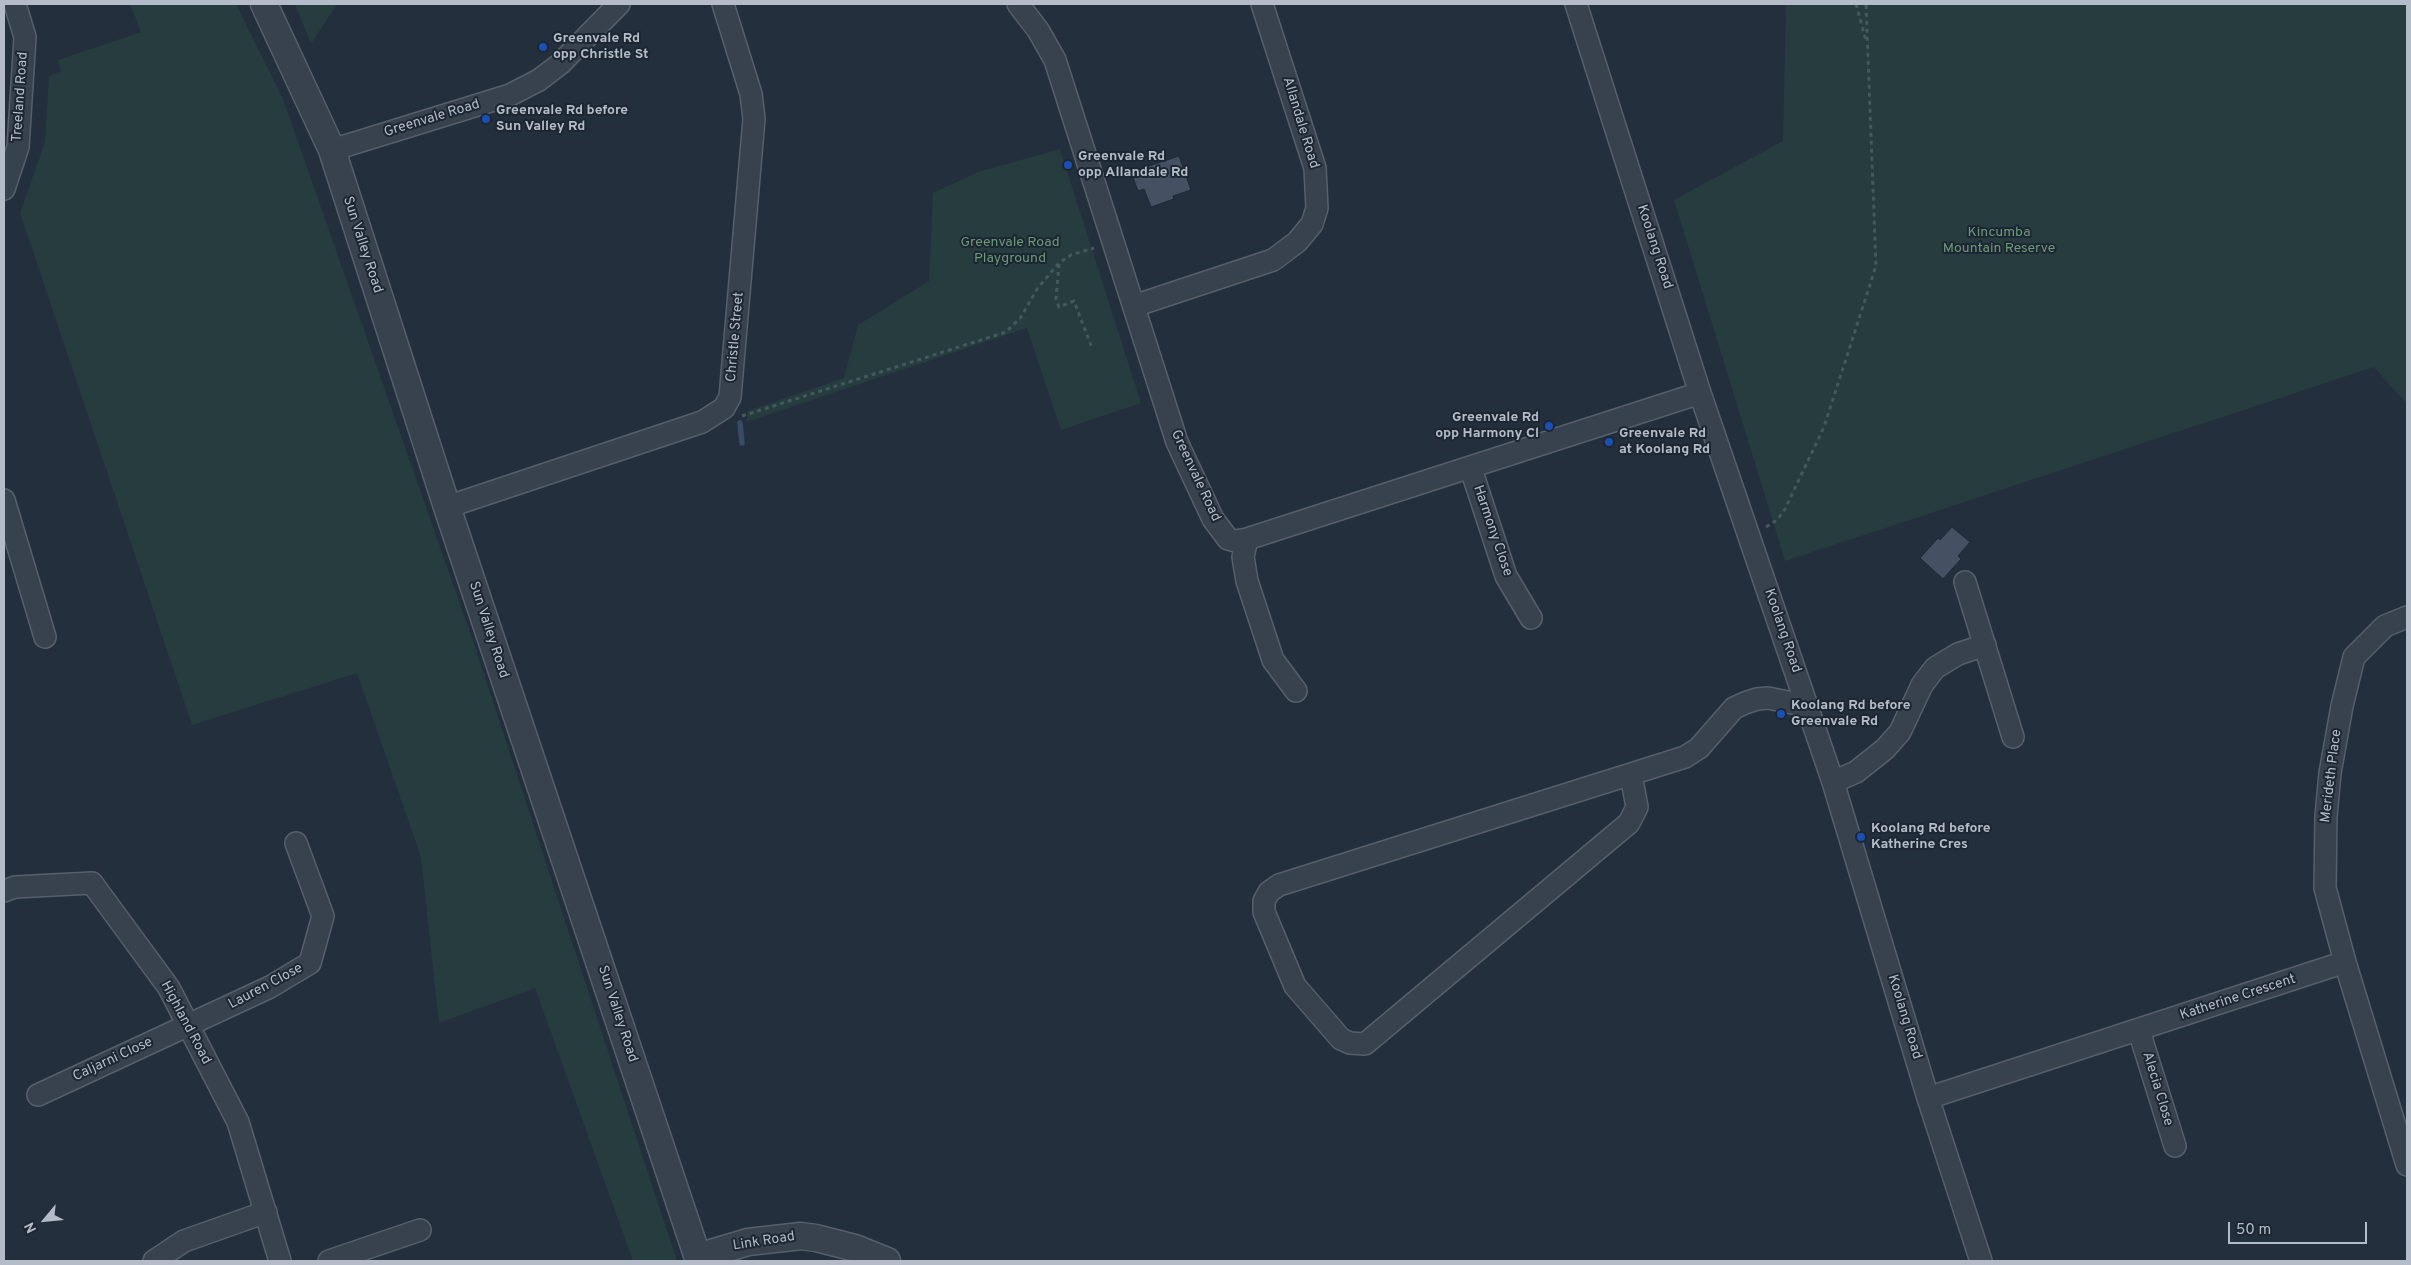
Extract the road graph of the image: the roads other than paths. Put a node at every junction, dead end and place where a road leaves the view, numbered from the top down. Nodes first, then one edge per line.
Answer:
1 (15, 4) edge
2 (264, 4) edge
3 (619, 4) edge
4 (724, 4) edge
5 (1018, 4) edge
6 (1262, 4) edge
7 (1576, 4) edge
8 (332, 150) junction
9 (4, 189) edge
10 (1134, 306) junction
11 (1700, 393) junction
12 (1471, 469) junction
13 (4, 500) edge
14 (447, 507) junction
15 (1247, 539) junction
16 (1965, 582) dead end
17 (2407, 617) edge
18 (1531, 618) dead end
19 (45, 637) dead end
20 (1985, 645) junction
21 (1296, 691) dead end
22 (1807, 706) junction
23 (2012, 737) dead end
24 (1631, 775) junction
25 (1833, 782) junction
26 (296, 843) dead end
27 (4, 890) edge
28 (2345, 962) junction
29 (188, 1026) junction
30 (2139, 1031) junction
31 (38, 1095) dead end
32 (1928, 1098) junction
33 (2175, 1146) dead end
34 (2407, 1165) edge
35 (266, 1212) junction
36 (420, 1230) dead end
37 (698, 1259) edge
38 (154, 1261) edge
39 (280, 1261) edge
40 (329, 1261) edge
41 (887, 1261) edge
42 (1981, 1261) edge

1 - 9 street, Treeland Road
2 - 8 street, Sun Valley Road
3 - 8 street, Greenvale Road
4 - 14 street, Christle Street
5 - 10 street, Greenvale Road
6 - 10 street, Allandale Road
7 - 11 street, Koolang Road
8 - 14 street, Sun Valley Road
10 - 15 street, Greenvale Road
11 - 12 street, Greenvale Road
11 - 22 street, Koolang Road
12 - 15 street, Greenvale Road
12 - 18 street, Harmony Close
13 - 19 street
14 - 37 street, Sun Valley Road
15 - 21 street
16 - 20 street
17 - 28 street, Merideth Place
20 - 23 street
20 - 25 street
22 - 24 street
22 - 25 street, Koolang Road
24 - 24 street
25 - 32 street, Koolang Road
26 - 29 street, Lauren Close
27 - 29 street, Highland Road
28 - 30 street, Katherine Crescent
28 - 34 street
29 - 31 street, Caljarni Close
29 - 35 street, Highland Road
30 - 32 street, Katherine Crescent
30 - 33 street, Alecia Close
32 - 42 street, Koolang Road
35 - 38 street
35 - 39 street, Highland Road
36 - 40 street
37 - 41 street, Link Road

